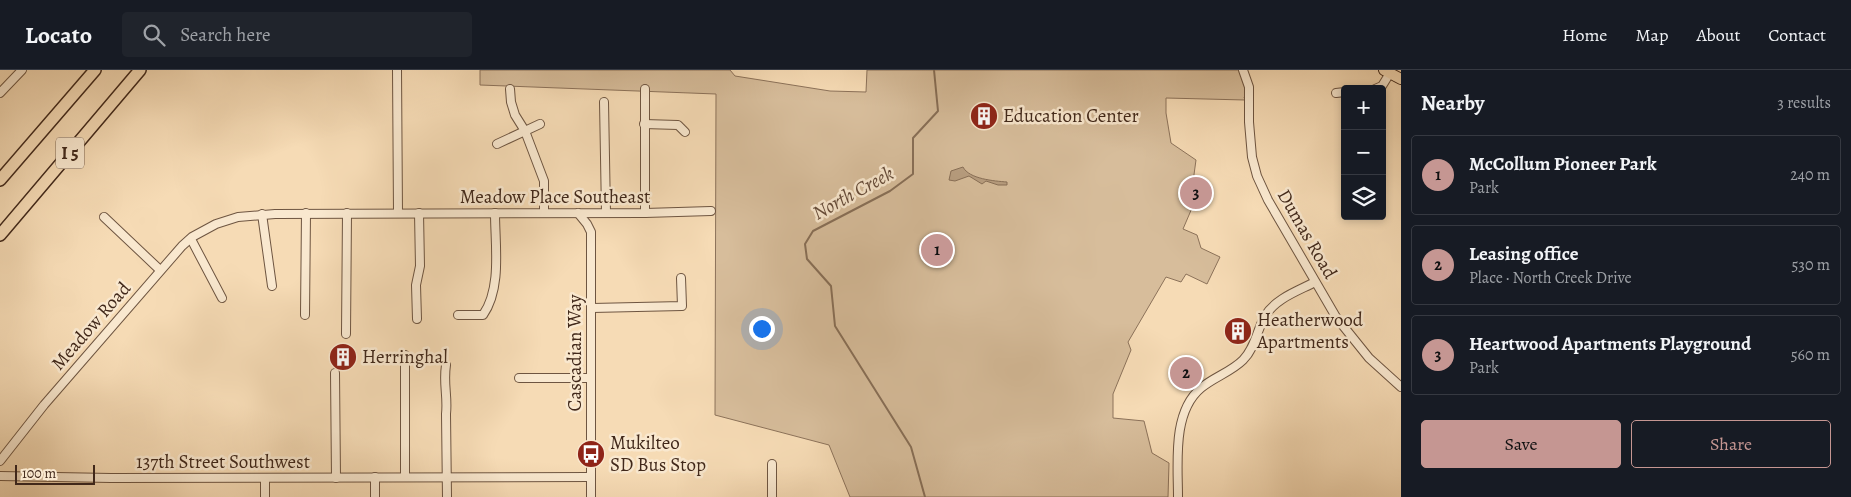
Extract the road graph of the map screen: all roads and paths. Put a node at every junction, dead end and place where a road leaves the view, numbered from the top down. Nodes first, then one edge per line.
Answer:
1 (22, 70) edge
2 (86, 70) edge
3 (95, 70) edge
4 (140, 70) edge
5 (397, 70) edge
6 (1243, 70) edge
7 (1390, 71) edge
8 (1401, 72) edge
9 (1401, 79) edge
10 (1383, 85) edge
11 (510, 89) dead end
12 (645, 89) dead end
13 (0, 93) edge
14 (604, 102) dead end
15 (540, 124) dead end
16 (644, 124) junction
17 (524, 131) junction
18 (685, 132) dead end
19 (497, 144) dead end
20 (22, 154) junction
21 (0, 180) edge
22 (711, 211) dead end
23 (398, 212) junction
24 (419, 212) junction
25 (306, 213) junction
26 (347, 213) junction
27 (494, 213) junction
28 (544, 213) junction
29 (578, 213) junction
30 (606, 213) junction
31 (645, 213) junction
32 (262, 214) junction
33 (104, 218) dead end
34 (0, 235) edge
35 (191, 239) junction
36 (160, 270) junction
37 (681, 278) dead end
38 (1315, 282) junction
39 (272, 286) dead end
40 (222, 298) dead end
41 (592, 308) junction
42 (305, 315) dead end
43 (458, 315) dead end
44 (417, 319) dead end
45 (346, 334) dead end
46 (405, 355) dead end
47 (446, 365) dead end
48 (336, 373) dead end
49 (519, 378) dead end
50 (592, 378) junction
51 (1401, 387) edge
52 (0, 461) edge
53 (772, 464) dead end
54 (0, 476) edge
55 (447, 477) junction
56 (591, 477) junction
57 (265, 478) junction
58 (336, 478) junction
59 (376, 478) junction
60 (405, 478) junction
61 (265, 497) edge
62 (375, 497) edge
63 (447, 497) edge
64 (591, 497) edge
65 (772, 497) edge
66 (1178, 497) edge

1 - 13 street
2 - 20 highway
3 - 20 highway, I 5
4 - 34 highway, I 5
5 - 23 street
6 - 38 street, Dumas Road
7 - 8 main road
7 - 9 main road
7 - 10 street
11 - 17 street
12 - 16 street
14 - 30 street
15 - 17 street
16 - 18 street
16 - 31 street
17 - 19 street
17 - 28 street
20 - 21 highway, I 5
22 - 31 street, Meadow Place Southeast
23 - 24 street, Meadow Place Southeast
23 - 26 street, Meadow Place Southeast
24 - 27 street, Meadow Place Southeast
24 - 44 street
25 - 26 street, Meadow Place Southeast
25 - 32 street, Meadow Road
25 - 42 street
26 - 45 street
27 - 28 street, Meadow Place Southeast
27 - 43 street
28 - 29 street, Meadow Place Southeast
29 - 30 street, Meadow Place Southeast
29 - 41 street, Cascadian Way
30 - 31 street, Meadow Place Southeast
32 - 35 street, Meadow Road
32 - 39 street
33 - 36 street
35 - 36 street, Meadow Road
35 - 40 street
36 - 52 street, Meadow Road
37 - 41 street
38 - 51 street, Dumas Road
38 - 66 street
41 - 50 street, Cascadian Way
46 - 60 street
47 - 55 street
48 - 58 street
49 - 50 street
50 - 56 street, Cascadian Way
53 - 65 street
54 - 57 street, 137th Street Southwest
55 - 56 street, 137th Street Southwest
55 - 60 street, 137th Street Southwest
55 - 63 street
56 - 64 street, Cascadian Way
57 - 58 street, 137th Street Southwest
57 - 61 street
58 - 59 street, 137th Street Southwest
59 - 60 street, 137th Street Southwest
59 - 62 street

